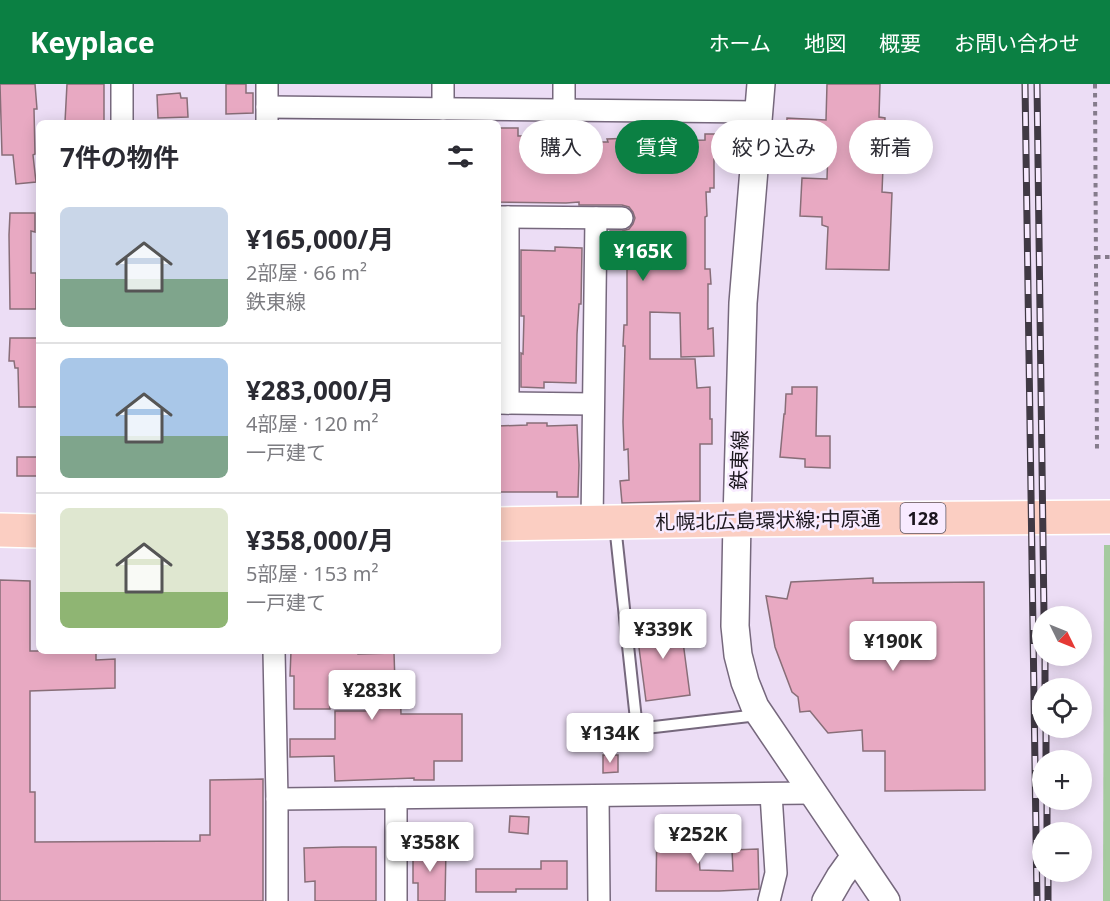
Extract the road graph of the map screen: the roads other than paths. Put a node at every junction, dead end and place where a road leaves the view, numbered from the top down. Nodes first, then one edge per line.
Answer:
1 (122, 84) edge
2 (267, 84) edge
3 (443, 84) edge
4 (564, 84) edge
5 (760, 84) edge
6 (564, 110) junction
7 (758, 112) junction
8 (431, 114) edge
9 (267, 115) edge
10 (122, 120) edge
11 (503, 217) edge
12 (596, 218) junction
13 (622, 218) dead end
14 (503, 403) edge
15 (593, 404) junction
16 (1110, 517) edge
17 (737, 520) junction
18 (603, 522) junction
19 (501, 524) edge
20 (0, 530) edge
21 (36, 531) edge
22 (274, 654) edge
23 (760, 715) junction
24 (812, 793) junction
25 (771, 794) junction
26 (598, 796) junction
27 (396, 798) junction
28 (277, 799) junction
29 (855, 856) junction
30 (277, 901) edge
31 (396, 901) edge
32 (598, 901) edge
33 (769, 901) edge
34 (826, 901) edge
35 (886, 901) edge

1 - 10 street
2 - 9 street
3 - 8 street
4 - 6 street
5 - 7 street, 鉄東線
6 - 7 street
6 - 8 street
7 - 17 street, 鉄東線
8 - 9 street
11 - 12 street
11 - 14 street
12 - 13 street
12 - 15 street
14 - 15 street
15 - 18 street
16 - 17 main road, 札幌北広島環状線;中原通 / 128
17 - 18 main road, 札幌北広島環状線;中原通 / 128
17 - 23 street, 鉄東線
18 - 19 main road, 札幌北広島環状線;中原通 / 128
18 - 23 lane
20 - 21 main road
22 - 28 street
23 - 24 street, 鉄東線
24 - 25 street
24 - 29 street, 鉄東線
25 - 26 street
25 - 33 street
26 - 27 street
26 - 32 street
27 - 28 street
27 - 31 street
28 - 30 street
29 - 34 street
29 - 35 street, 鉄東線

